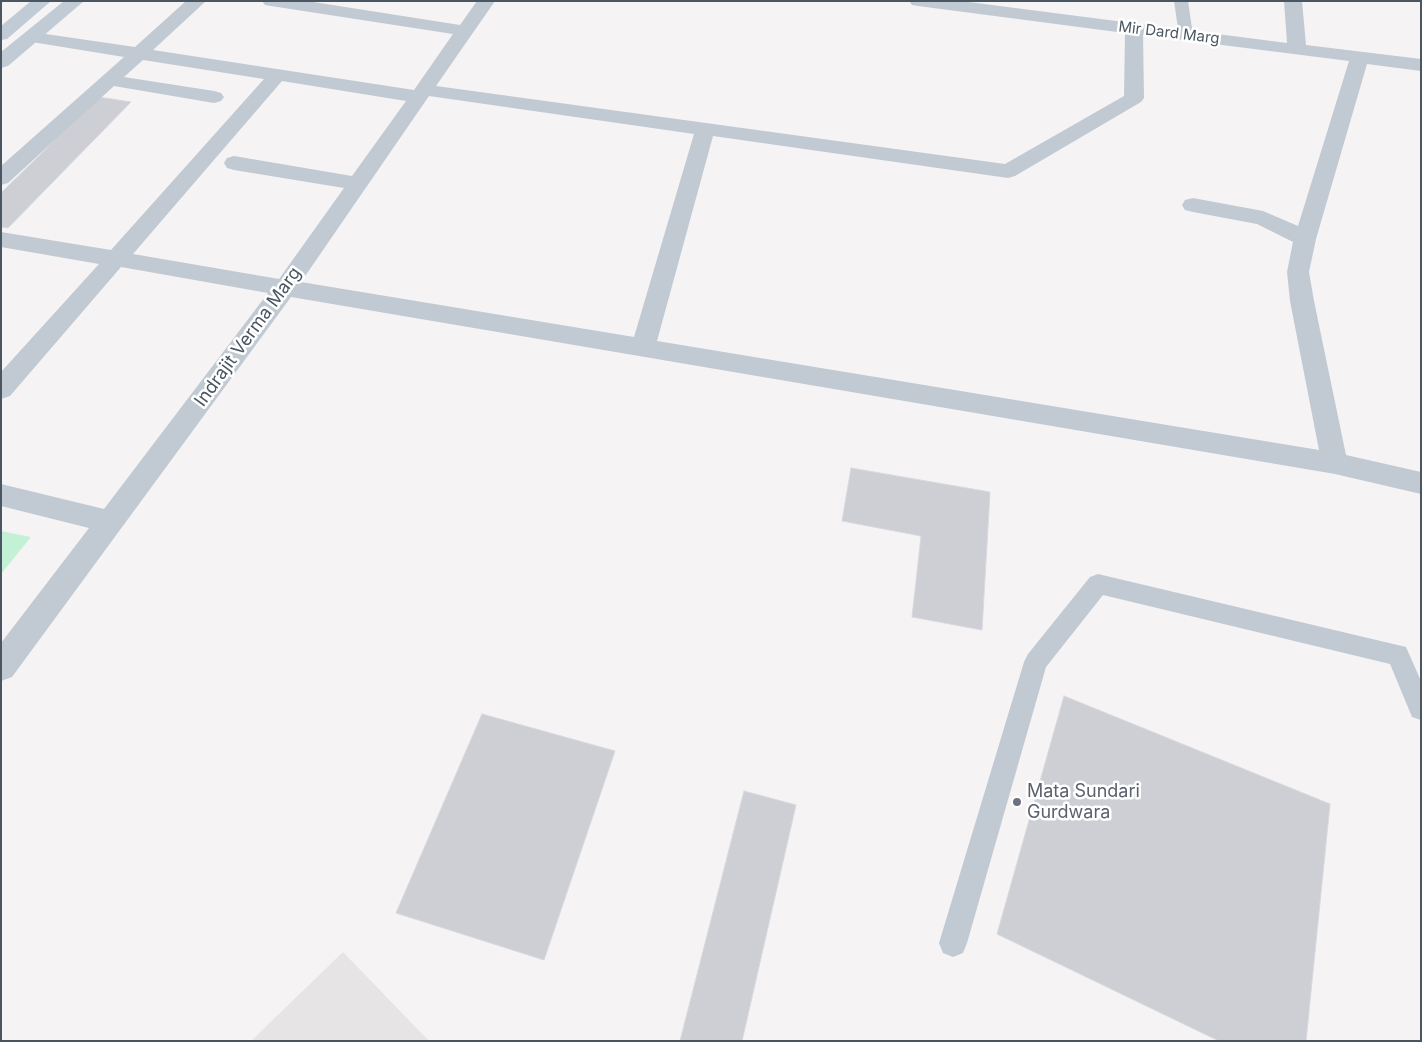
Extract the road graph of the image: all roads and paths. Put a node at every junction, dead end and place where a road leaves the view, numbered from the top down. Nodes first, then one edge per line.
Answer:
1 (42, 1) edge
2 (75, 1) edge
3 (197, 1) edge
4 (271, 1) edge
5 (486, 1) edge
6 (918, 1) edge
7 (1181, 1) edge
8 (1293, 1) edge
9 (957, 4) edge
10 (1134, 28) junction
11 (466, 31) junction
12 (1, 35) edge
13 (1186, 35) junction
14 (32, 37) junction
15 (1297, 49) junction
16 (138, 54) junction
17 (1359, 58) junction
18 (1, 62) edge
19 (1421, 65) edge
20 (277, 76) junction
21 (110, 80) junction
22 (421, 94) junction
23 (214, 97) dead end
24 (705, 129) junction
25 (234, 163) dead end
26 (1, 178) edge
27 (358, 184) junction
28 (1194, 205) dead end
29 (1, 239) edge
30 (1305, 239) junction
31 (117, 259) junction
32 (285, 288) junction
33 (643, 348) junction
34 (1, 389) edge
35 (1335, 463) junction
36 (1421, 483) edge
37 (1, 495) edge
38 (111, 522) junction
39 (1, 667) edge
40 (1421, 709) edge
41 (954, 943) dead end

1 - 12 main road
2 - 14 main road
3 - 16 street
4 - 11 street
5 - 11 street, Indrajit Verma Marg
6 - 9 street, Mir Dard Marg
7 - 13 lane
8 - 15 street
9 - 10 street, Mir Dard Marg
10 - 13 street, Mir Dard Marg
10 - 24 street
11 - 22 street, Indrajit Verma Marg
13 - 15 street, Mir Dard Marg
14 - 16 street
14 - 18 main road
15 - 17 street, Mir Dard Marg
16 - 20 street
16 - 21 street
17 - 19 street, Mir Dard Marg
17 - 30 street
20 - 22 street
20 - 31 street
21 - 23 street
21 - 26 street
22 - 24 street
22 - 27 street, Indrajit Verma Marg
24 - 33 street
25 - 27 street
27 - 32 street, Indrajit Verma Marg
28 - 30 street
29 - 31 street
30 - 35 street
31 - 32 street
31 - 34 street
32 - 33 street
32 - 38 street, Indrajit Verma Marg
33 - 35 street
35 - 36 street
37 - 38 street
38 - 39 street, Indrajit Verma Marg
40 - 41 lane

